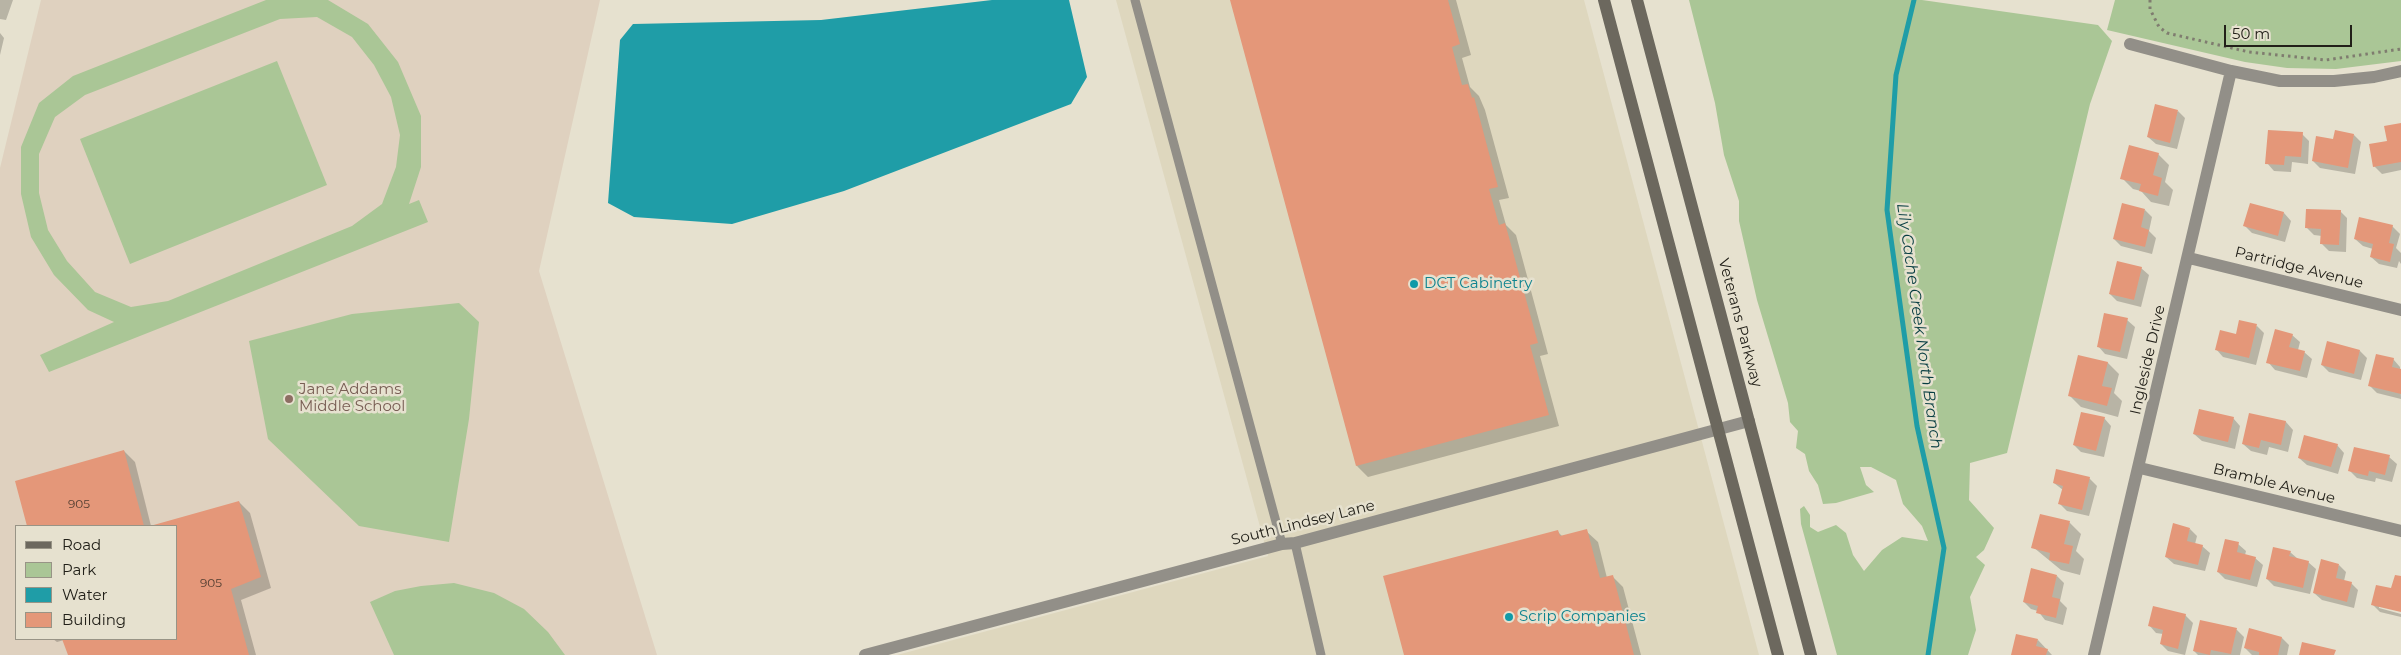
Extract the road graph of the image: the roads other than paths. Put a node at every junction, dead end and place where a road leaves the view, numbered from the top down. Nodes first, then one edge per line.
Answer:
1 (1135, 0) edge
2 (1604, 0) edge
3 (1637, 0) edge
4 (2130, 44) dead end
5 (2232, 71) junction
6 (2401, 71) edge
7 (2189, 258) junction
8 (2401, 310) edge
9 (1749, 421) junction
10 (1718, 428) junction
11 (2140, 468) junction
12 (2401, 531) edge
13 (1288, 544) junction
14 (865, 655) edge
15 (1321, 655) edge
16 (1778, 655) edge
17 (1811, 655) edge
18 (2094, 655) edge

1 - 13 lane
2 - 10 main road
3 - 9 main road, Veterans Parkway
4 - 5 street
5 - 6 street
5 - 7 street, Ingleside Drive
7 - 8 street, Partridge Avenue
7 - 11 street, Ingleside Drive
9 - 10 street, South Lindsey Lane
9 - 17 main road, Veterans Parkway
10 - 13 street, South Lindsey Lane
10 - 16 main road
11 - 12 street, Bramble Avenue
11 - 18 street, Ingleside Drive
13 - 14 street, South Lindsey Lane
13 - 15 lane

